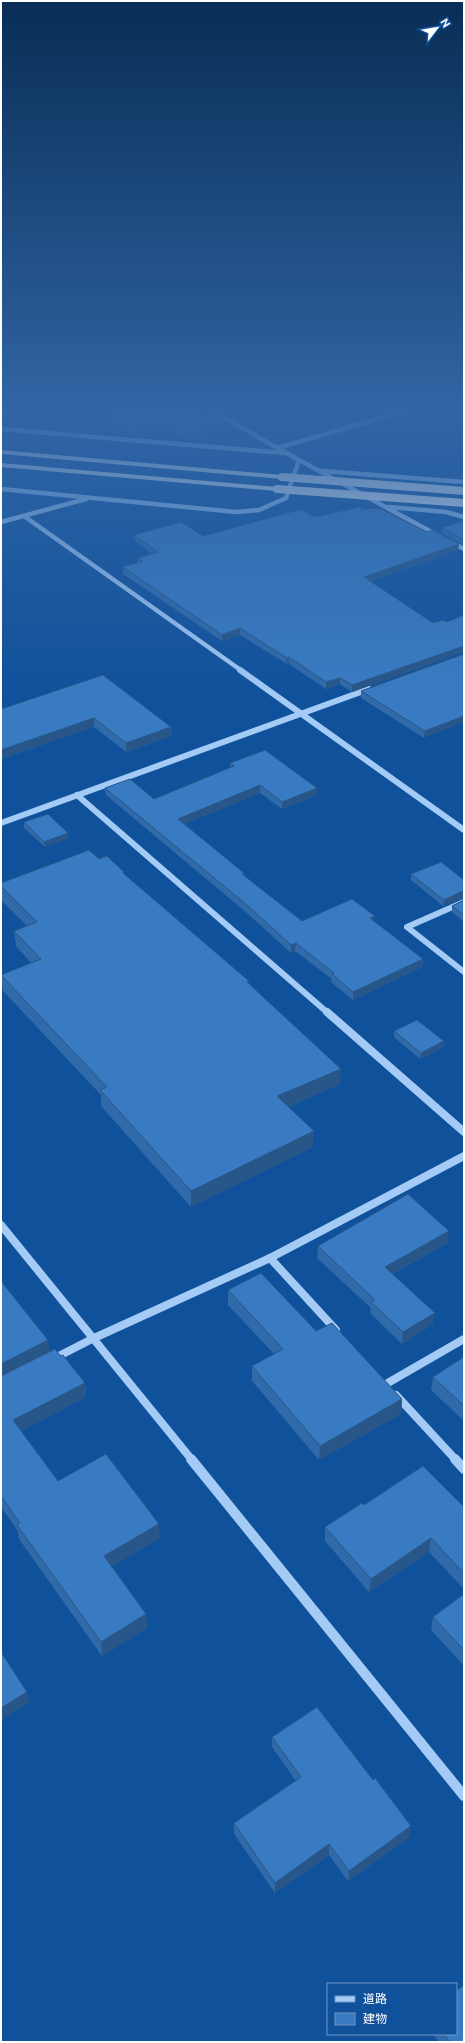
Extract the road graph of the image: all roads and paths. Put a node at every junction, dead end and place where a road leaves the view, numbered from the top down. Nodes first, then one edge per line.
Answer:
1 (67, 504) edge
2 (156, 504) edge
3 (272, 504) edge
4 (380, 504) edge
5 (385, 507) junction
6 (24, 516) junction
7 (464, 517) edge
8 (1, 522) edge
9 (464, 549) edge
10 (375, 687) edge
11 (300, 714) junction
12 (76, 795) junction
13 (1, 823) edge
14 (464, 830) edge
15 (464, 902) edge
16 (464, 972) edge
17 (464, 1132) edge
18 (464, 1156) edge
19 (1, 1225) edge
20 (270, 1258) junction
21 (344, 1338) edge
22 (92, 1339) junction
23 (464, 1339) edge
24 (43, 1364) edge
25 (464, 1468) edge
26 (464, 1796) edge

1 - 6 street
2 - 3 street
4 - 5 street
5 - 7 street
5 - 9 street
6 - 8 street
6 - 11 street
10 - 11 street
11 - 12 street
11 - 14 street
12 - 13 street
12 - 17 street
15 - 16 street
18 - 20 street
19 - 22 street
20 - 21 street
20 - 22 street
22 - 24 street
22 - 26 street
23 - 25 street

